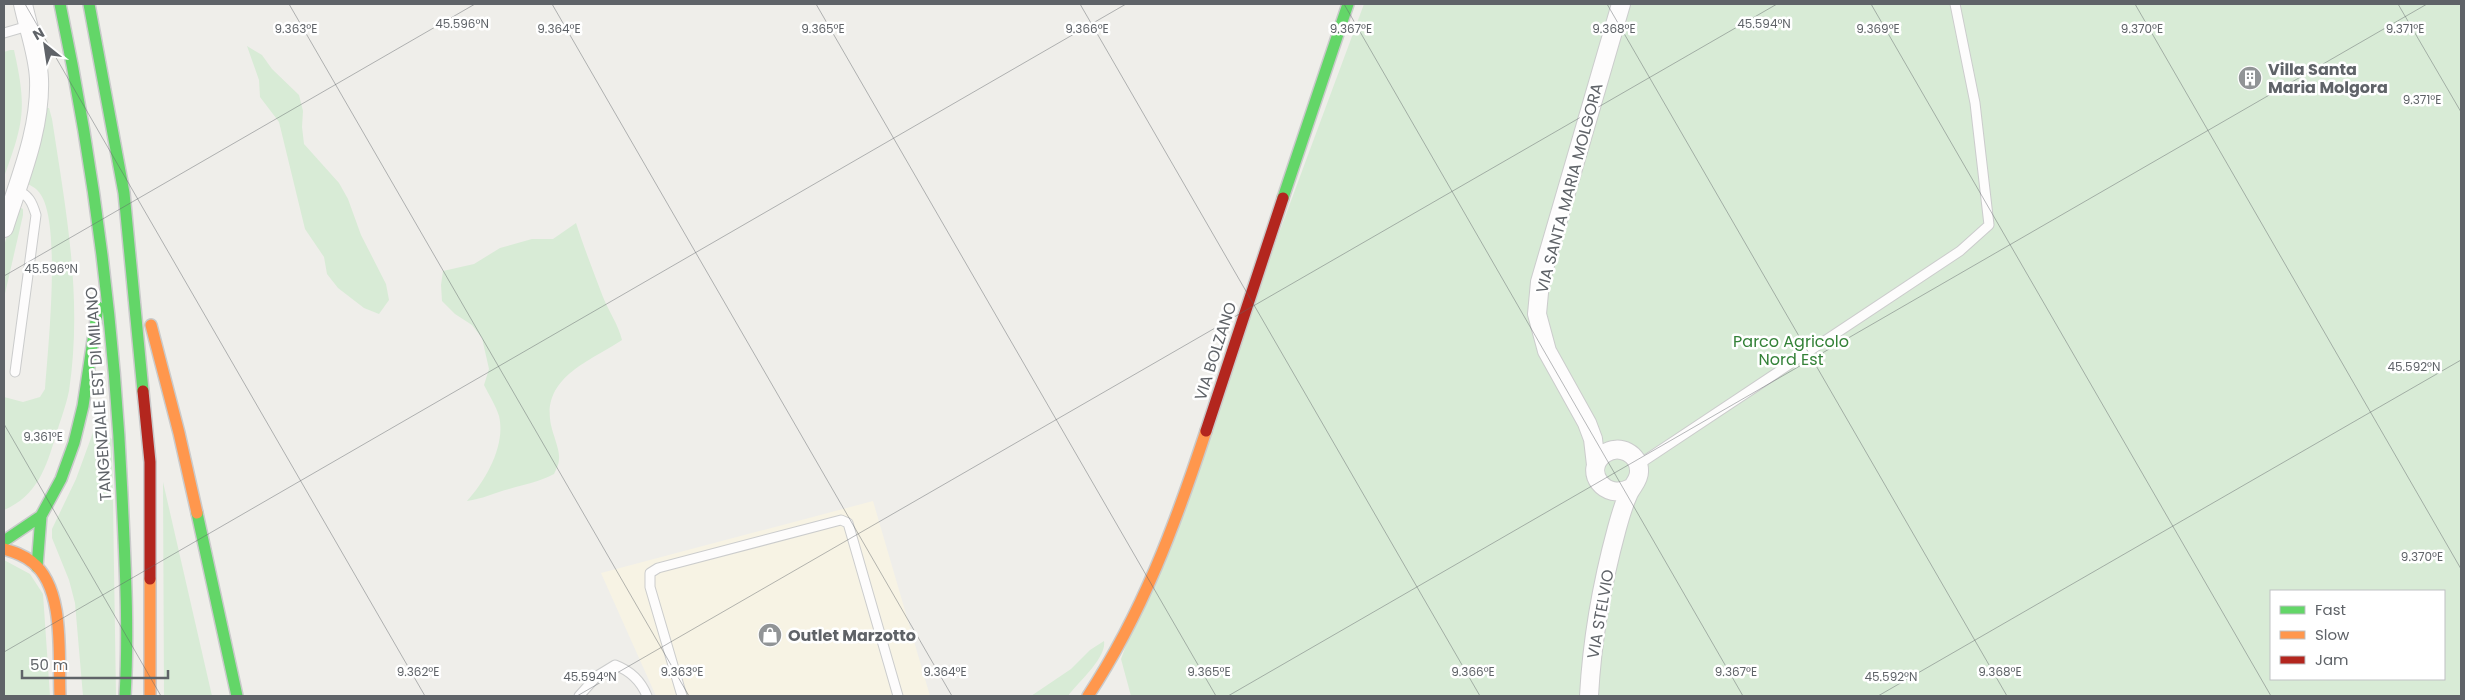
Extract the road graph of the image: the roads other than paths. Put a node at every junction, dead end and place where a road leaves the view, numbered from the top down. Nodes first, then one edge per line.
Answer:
1 (22, 4) edge
2 (60, 4) edge
3 (89, 4) edge
4 (1348, 4) edge
5 (1621, 4) edge
6 (1955, 4) edge
7 (28, 26) junction
8 (4, 33) edge
9 (16, 190) junction
10 (4, 228) edge
11 (131, 249) junction
12 (105, 264) junction
13 (15, 372) dead end
14 (1587, 423) junction
15 (1619, 449) junction
16 (1596, 465) junction
17 (1638, 465) junction
18 (1631, 488) junction
19 (1605, 489) junction
20 (41, 516) junction
21 (1616, 533) junction
22 (4, 541) edge
23 (4, 549) edge
24 (37, 567) junction
25 (60, 696) edge
26 (125, 696) edge
27 (150, 696) edge
28 (237, 696) edge
29 (579, 696) edge
30 (647, 696) edge
31 (682, 696) edge
32 (898, 696) edge
33 (1088, 696) edge
34 (1589, 696) edge

1 - 7 street
2 - 12 main road, TANGENZIALE EST DI MILANO
3 - 11 main road
4 - 33 main road, VIA BOLZANO
5 - 14 street, VIA SANTA MARIA MOLGORA
6 - 17 lane
7 - 8 lane
7 - 9 street
9 - 10 street
9 - 13 lane
11 - 27 main road
11 - 28 main road
12 - 20 main road
12 - 26 main road, TANGENZIALE EST DI MILANO
14 - 15 street
14 - 16 street
15 - 16 street
15 - 17 street
16 - 19 street
17 - 18 street
18 - 19 street
18 - 21 street, VIA STELVIO
19 - 21 street, VIA STELVIO
20 - 22 main road
20 - 24 main road
21 - 34 street, VIA STELVIO
23 - 24 main road
24 - 25 main road
29 - 30 lane
31 - 32 lane

